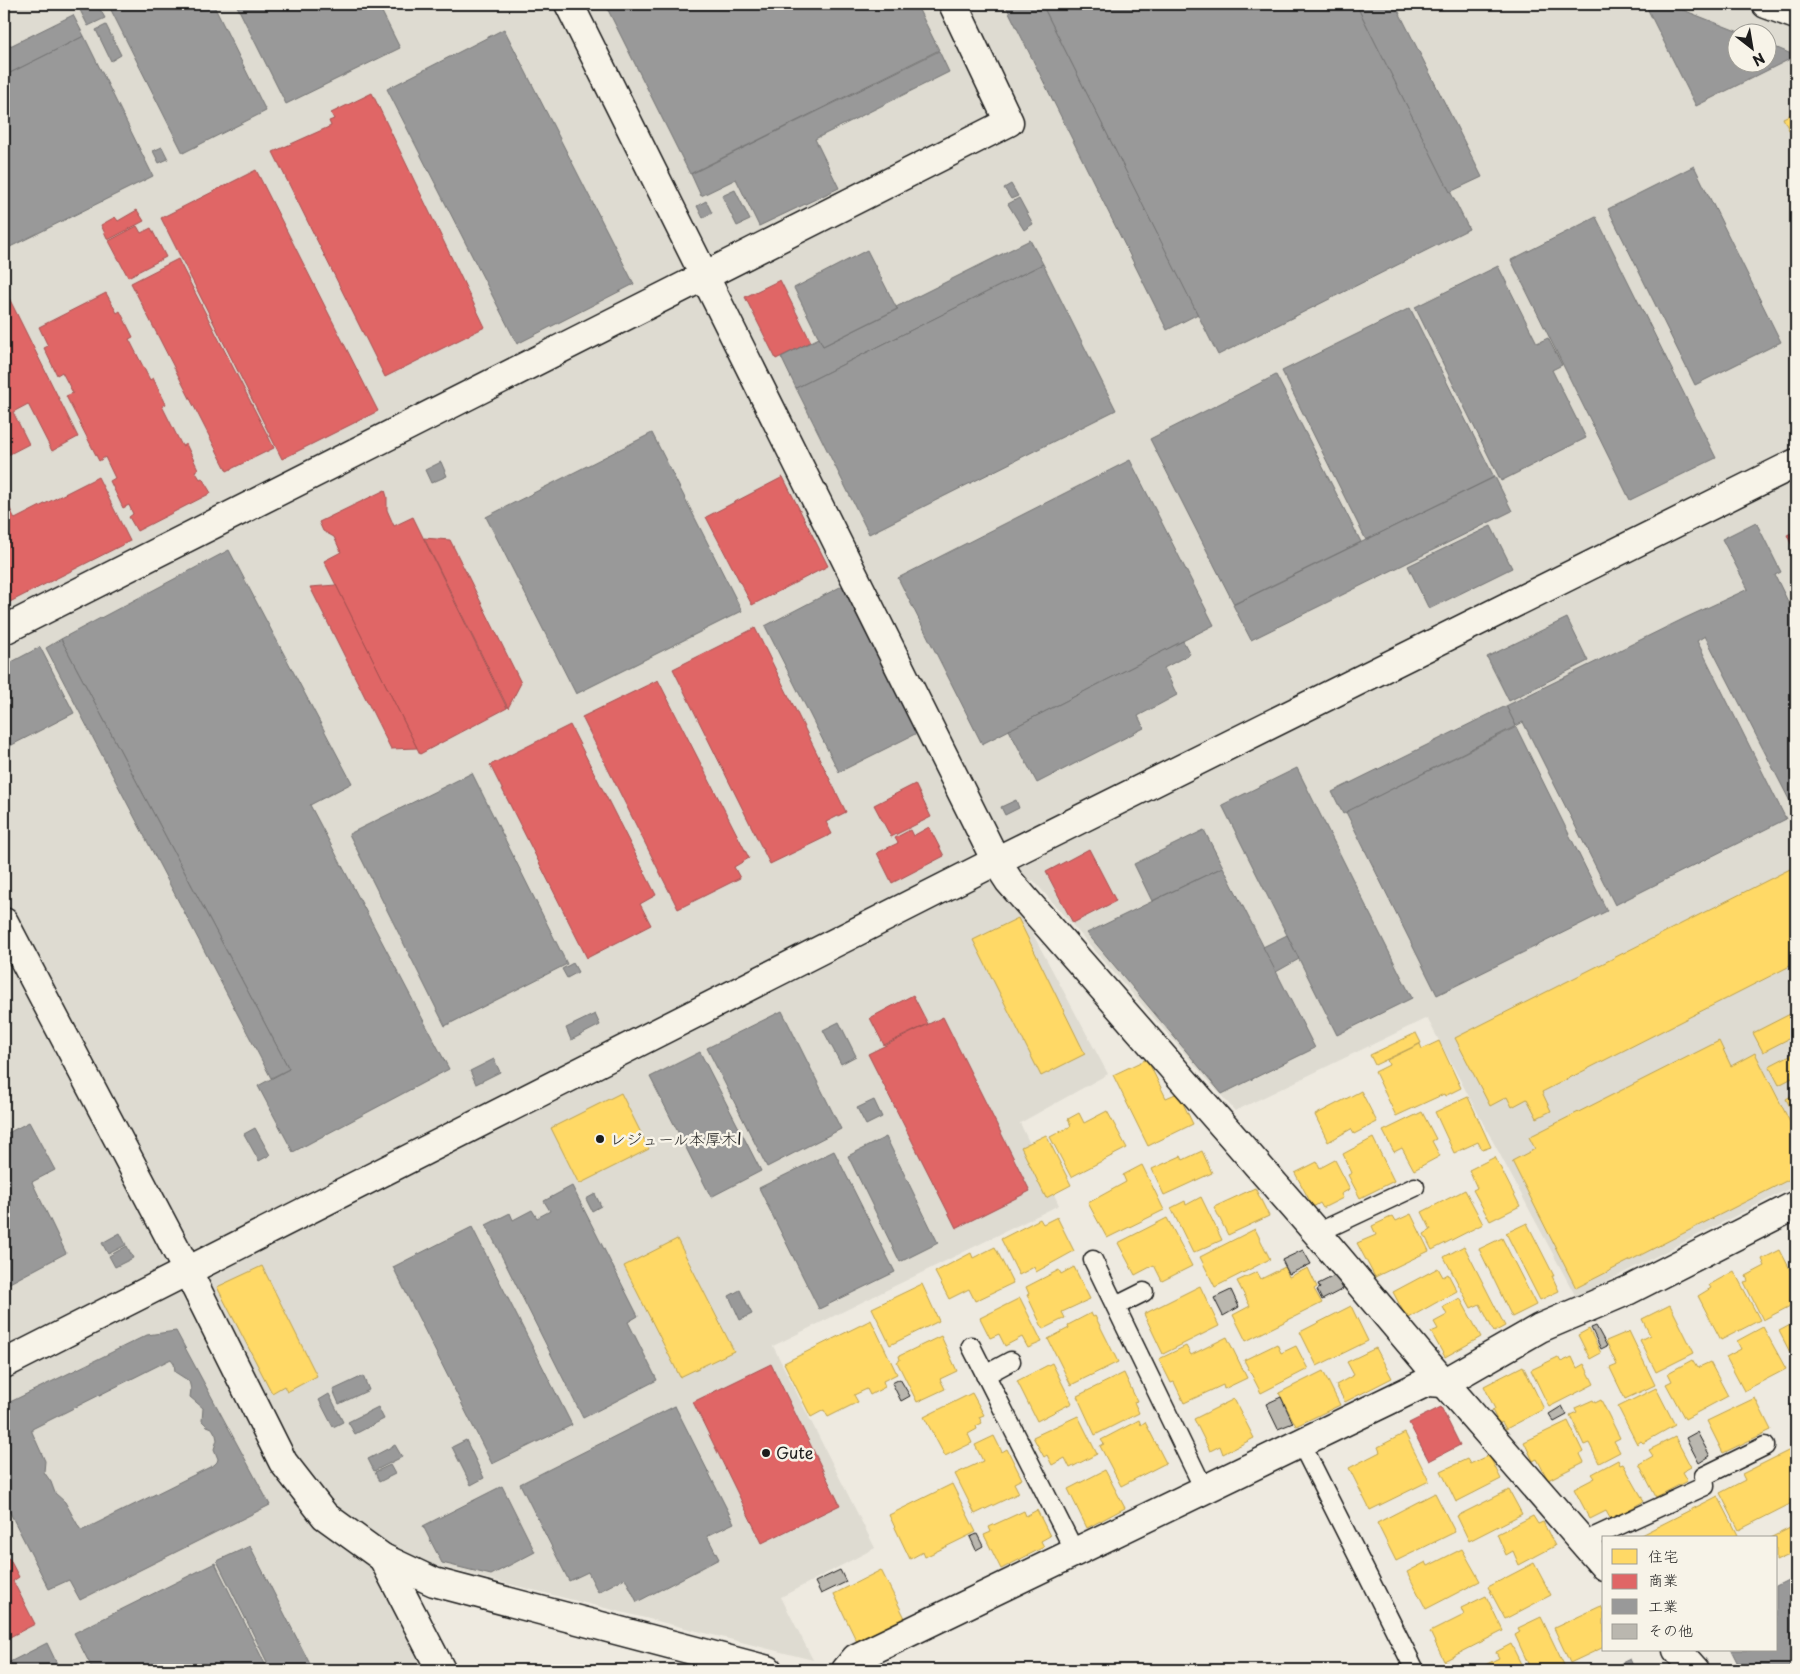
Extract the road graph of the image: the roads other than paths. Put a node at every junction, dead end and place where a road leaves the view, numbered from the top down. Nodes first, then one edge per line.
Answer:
1 (569, 4) edge
2 (952, 4) edge
3 (1766, 4) edge
4 (1796, 15) edge
5 (705, 277) junction
6 (1796, 463) edge
7 (4, 630) edge
8 (996, 862) junction
9 (4, 922) edge
10 (1415, 1187) dead end
11 (1796, 1205) edge
12 (1317, 1233) junction
13 (1093, 1260) dead end
14 (187, 1270) junction
15 (1144, 1292) dead end
16 (1116, 1306) junction
17 (971, 1346) dead end
18 (1011, 1361) dead end
19 (4, 1364) edge
20 (985, 1375) junction
21 (1444, 1383) junction
22 (1301, 1443) junction
23 (1765, 1446) dead end
24 (1204, 1489) junction
25 (1583, 1542) junction
26 (1075, 1552) junction
27 (383, 1558) junction
28 (1602, 1564) edge
29 (1680, 1652) edge
30 (441, 1670) edge
31 (768, 1670) edge
32 (846, 1670) edge
33 (1415, 1670) edge
34 (1695, 1670) edge

1 - 5 street
2 - 5 street
3 - 4 street
5 - 7 street
5 - 8 street
6 - 8 street
8 - 12 street
8 - 14 street
9 - 14 street
10 - 12 lane
11 - 21 street
12 - 21 street
13 - 16 lane
14 - 19 street
14 - 27 street
15 - 16 lane
16 - 24 lane
17 - 20 lane
18 - 20 lane
20 - 26 lane
21 - 22 street
21 - 25 street
22 - 24 street
22 - 33 lane
23 - 25 lane
24 - 26 street
25 - 28 street
26 - 32 street
27 - 30 street
27 - 31 street
29 - 34 street

